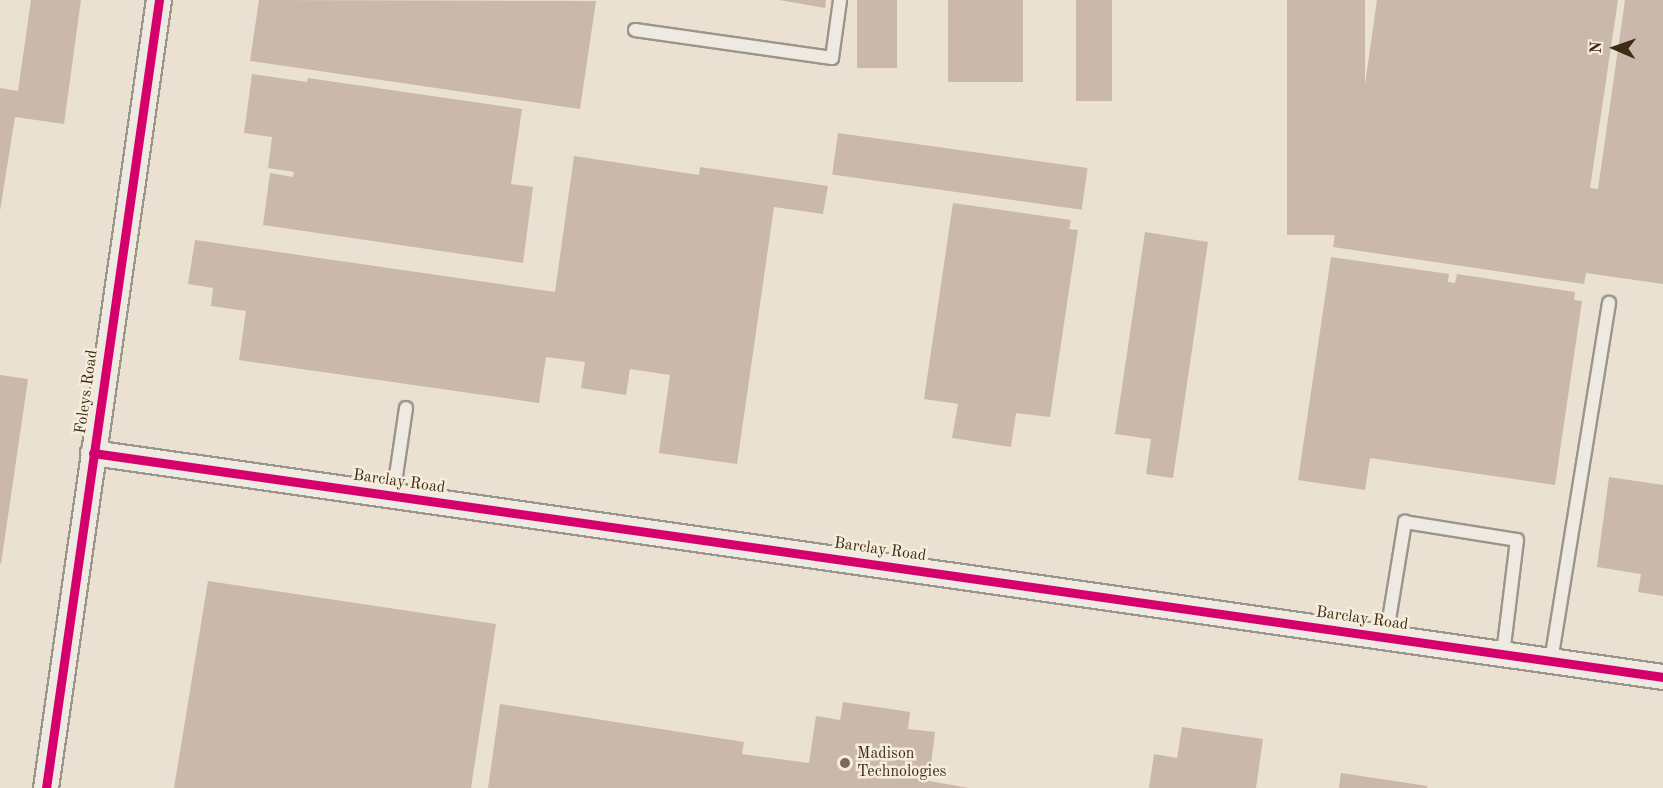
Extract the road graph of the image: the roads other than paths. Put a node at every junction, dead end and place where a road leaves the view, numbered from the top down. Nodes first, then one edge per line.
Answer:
1 (159, 0) edge
2 (840, 0) edge
3 (635, 30) dead end
4 (1609, 303) dead end
5 (406, 408) dead end
6 (93, 453) junction
7 (393, 496) junction
8 (1386, 638) junction
9 (1503, 654) junction
10 (1551, 661) junction
11 (1663, 677) edge
12 (46, 788) edge

1 - 6 street, Foleys Road
2 - 3 lane
4 - 10 lane
5 - 7 lane
6 - 7 street, Barclay Road
6 - 12 street, Foleys Road
7 - 8 street, Barclay Road
8 - 9 street, Barclay Road
8 - 9 lane
9 - 10 street, Barclay Road
10 - 11 street, Barclay Road

